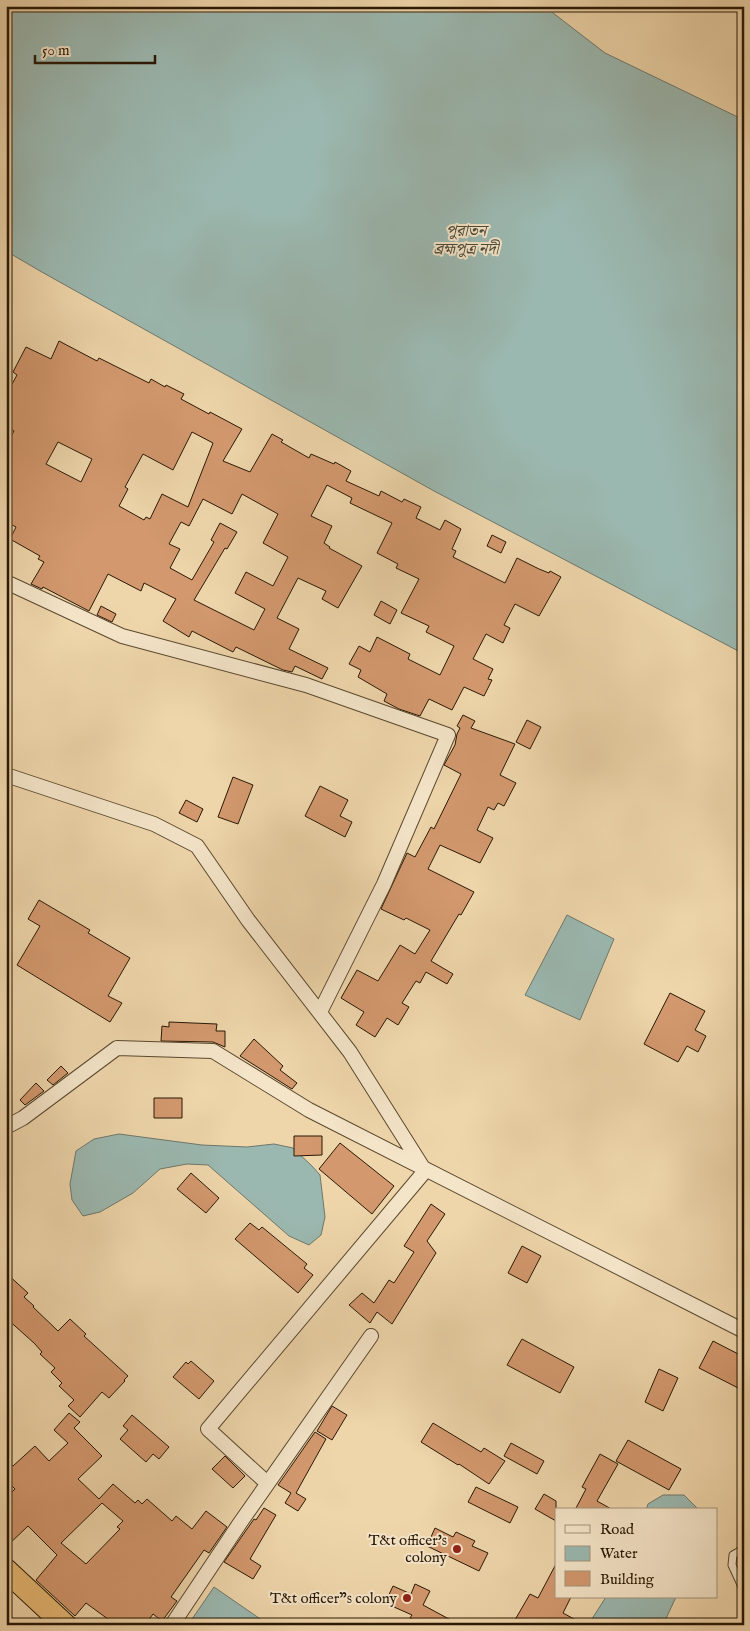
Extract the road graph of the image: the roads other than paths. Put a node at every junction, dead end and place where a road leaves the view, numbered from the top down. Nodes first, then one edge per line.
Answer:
1 (6, 582) edge
2 (6, 775) edge
3 (320, 1012) junction
4 (6, 1127) edge
5 (426, 1171) junction
6 (744, 1331) edge
7 (371, 1336) dead end
8 (268, 1483) junction
9 (744, 1552) edge
10 (6, 1570) edge
11 (744, 1591) edge
12 (65, 1625) edge
13 (172, 1625) edge

1 - 3 street
2 - 3 street
3 - 5 street
4 - 5 street
5 - 6 street
5 - 8 street
7 - 8 street
8 - 13 street
9 - 11 lane
10 - 12 highway

